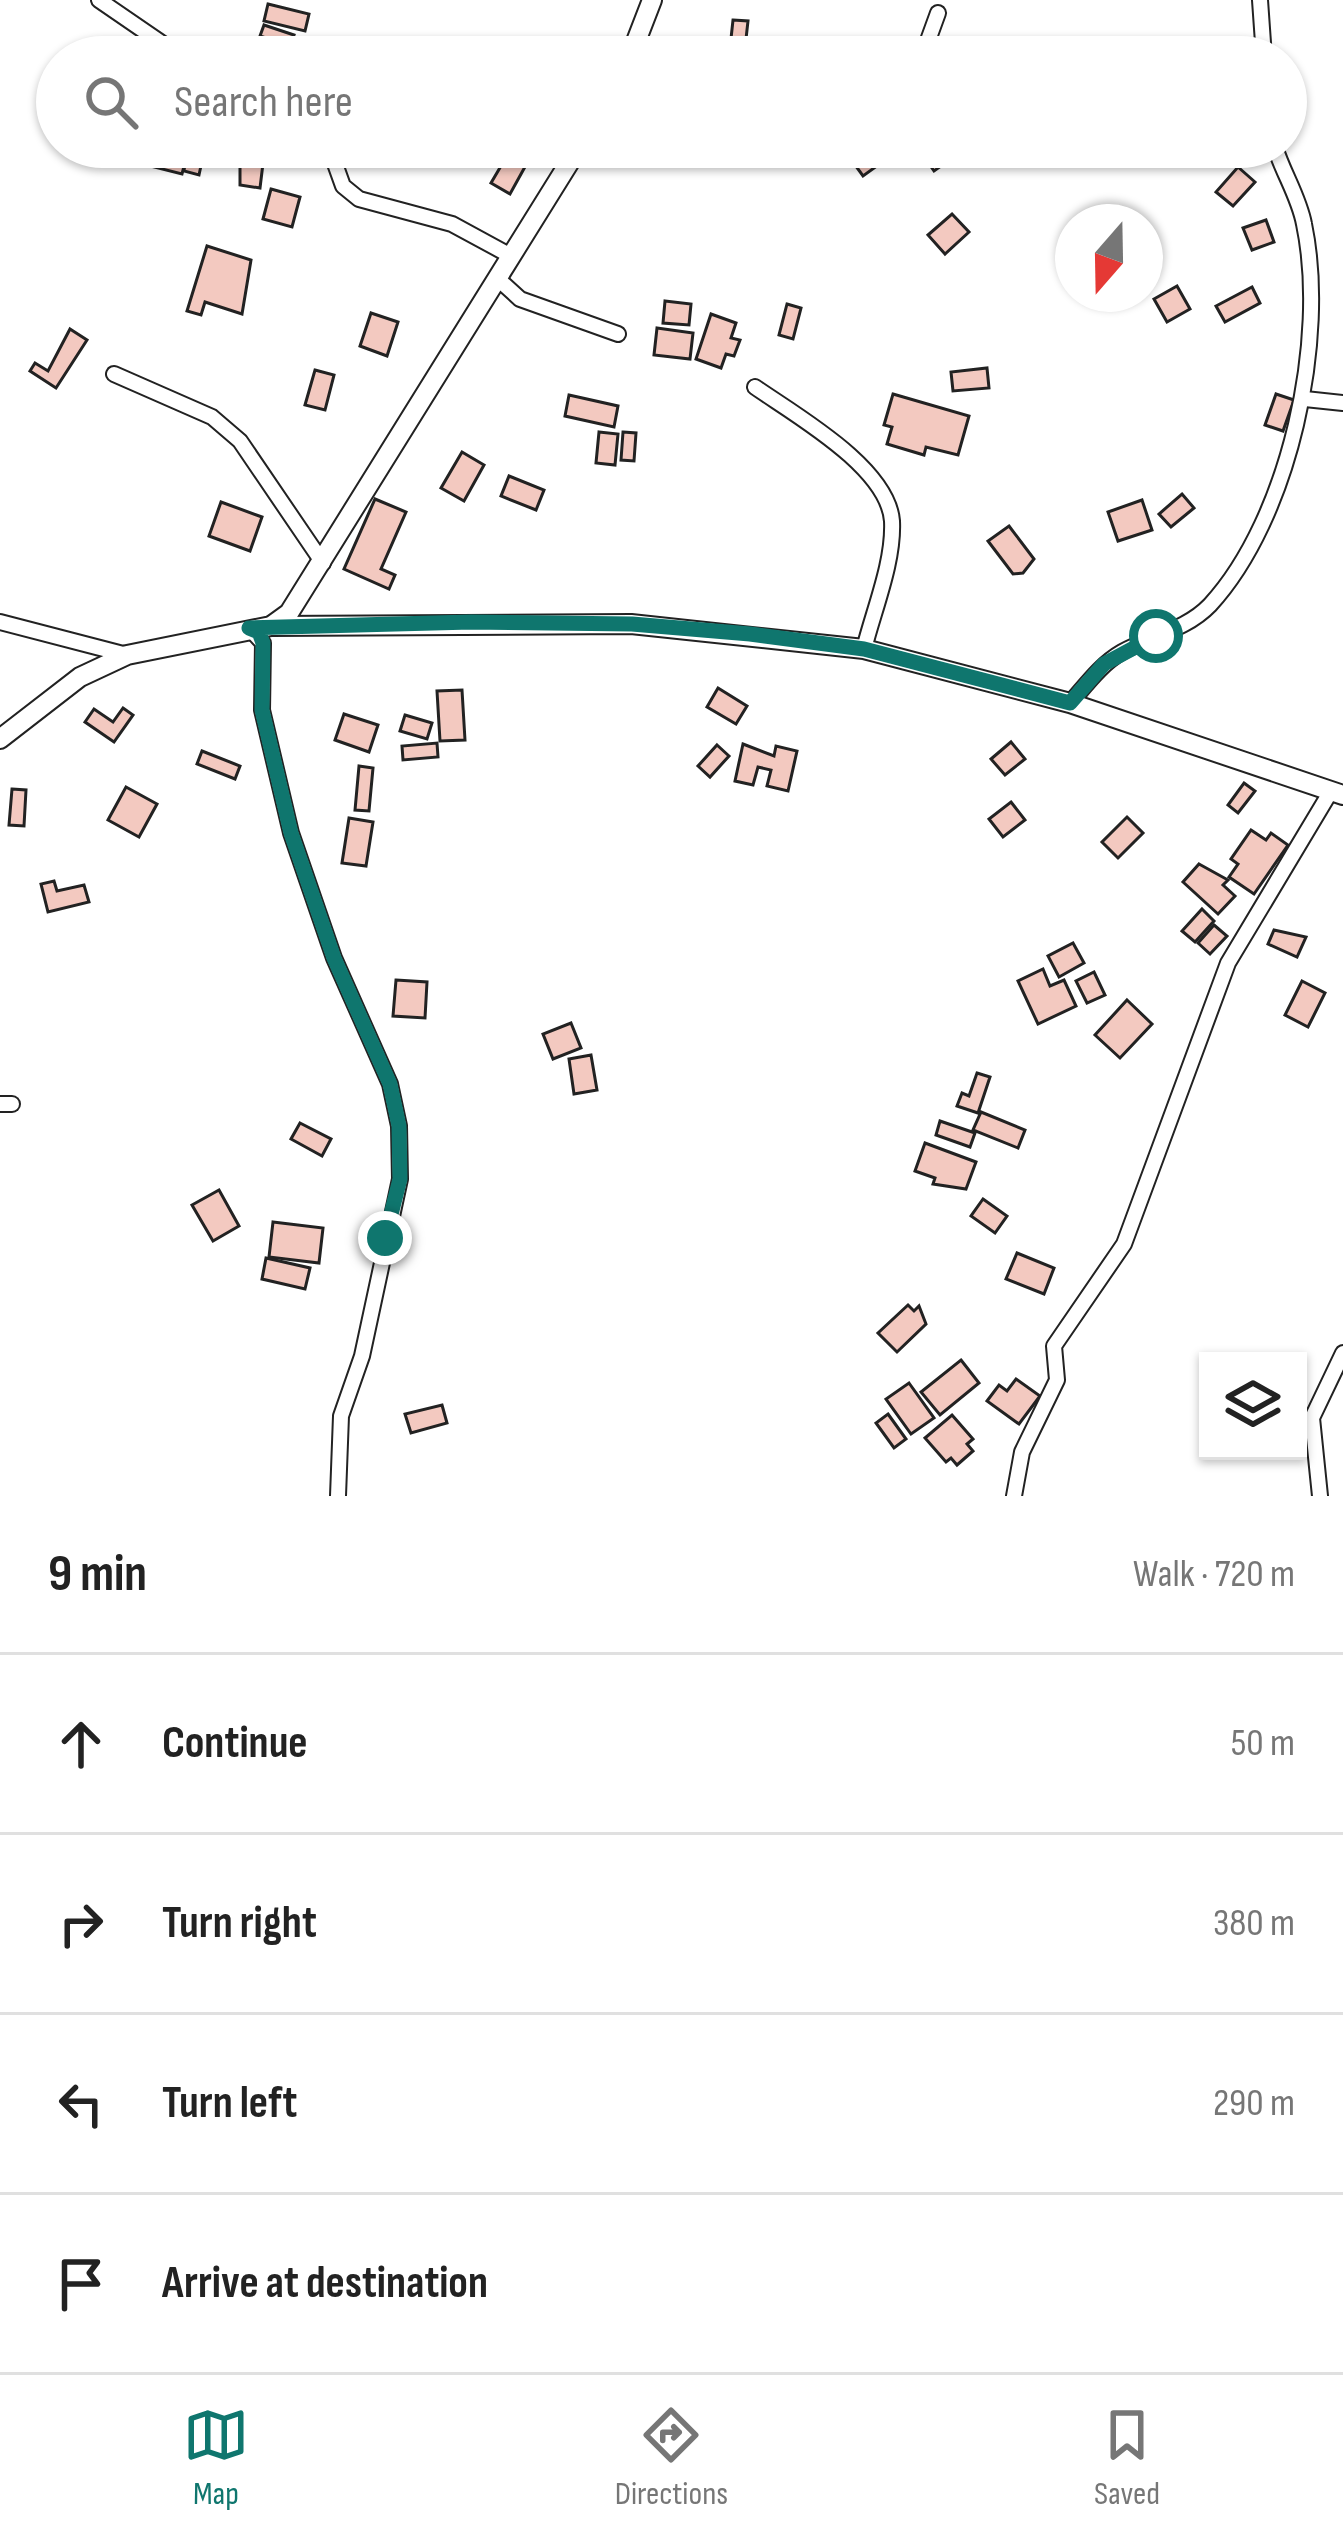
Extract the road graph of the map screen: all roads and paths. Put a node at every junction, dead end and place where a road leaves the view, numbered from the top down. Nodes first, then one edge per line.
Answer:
1 (99, 0) edge
2 (652, 0) edge
3 (1260, 0) edge
4 (938, 13) dead end
5 (151, 36) edge
6 (643, 36) edge
7 (930, 36) edge
8 (1263, 36) edge
9 (337, 168) edge
10 (566, 168) edge
11 (1283, 168) edge
12 (511, 256) junction
13 (496, 278) junction
14 (618, 334) dead end
15 (114, 374) dead end
16 (755, 386) dead end
17 (1305, 399) junction
18 (1343, 404) edge
19 (323, 563) junction
20 (0, 622) edge
21 (272, 626) junction
22 (249, 628) junction
23 (864, 649) junction
24 (127, 655) junction
25 (1070, 703) junction
26 (0, 739) edge
27 (1337, 793) edge
28 (1343, 1353) edge
29 (338, 1496) edge
30 (1014, 1496) edge
31 (1320, 1496) edge

1 - 5 street
2 - 6 street
3 - 8 street
4 - 7 street
9 - 12 street
10 - 12 street
11 - 17 street
12 - 13 street
13 - 14 street
13 - 19 street
15 - 19 street
16 - 23 street
17 - 18 street
17 - 25 street
19 - 21 street
20 - 24 street
21 - 22 street
21 - 23 street
22 - 24 street
22 - 29 street
23 - 25 street
24 - 26 street
25 - 27 street
27 - 30 street
28 - 31 street

